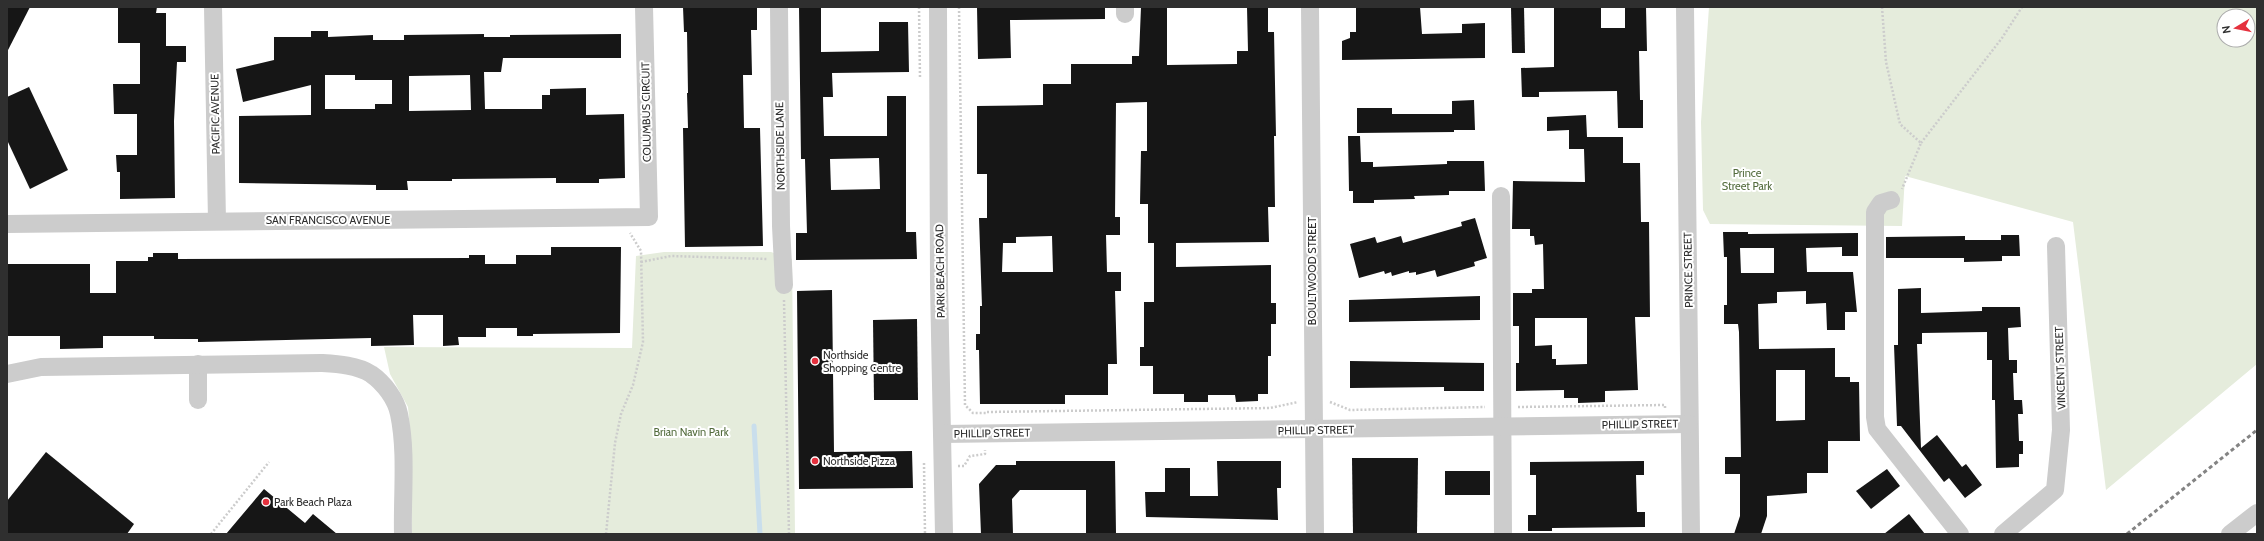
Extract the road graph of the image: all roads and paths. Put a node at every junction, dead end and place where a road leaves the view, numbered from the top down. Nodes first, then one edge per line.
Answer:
1 (213, 7) edge
2 (644, 7) edge
3 (779, 7) edge
4 (938, 7) edge
5 (959, 7) edge
6 (1310, 7) edge
7 (1684, 7) edge
8 (1882, 7) edge
9 (2022, 7) edge
10 (1922, 143) junction
11 (1501, 196) dead end
12 (1891, 200) joint
13 (649, 217) joint
14 (217, 220) junction
15 (7, 224) edge
16 (627, 232) dead end
17 (2056, 246) dead end
18 (776, 260) dead end
19 (641, 262) junction
20 (784, 285) joint
21 (198, 364) junction
22 (7, 374) edge
23 (198, 400) dead end
24 (958, 401) dead end
25 (965, 401) junction
26 (1305, 401) dead end
27 (1328, 401) dead end
28 (1489, 407) dead end
29 (1515, 407) dead end
30 (987, 412) junction
31 (1665, 412) dead end
32 (987, 418) dead end
33 (1689, 424) junction
34 (1502, 426) junction
35 (1313, 430) junction
36 (942, 434) junction
37 (986, 446) dead end
38 (269, 462) dead end
39 (954, 466) dead end
40 (2257, 512) edge
41 (211, 534) edge
42 (403, 534) edge
43 (606, 534) edge
44 (789, 534) edge
45 (944, 534) edge
46 (1314, 534) edge
47 (1503, 534) edge
48 (1691, 534) edge
49 (1960, 534) edge
50 (2003, 534) edge
51 (2230, 534) edge

1 - 14 street, PACIFIC AVENUE
2 - 13 street, COLUMBUS CIRCUIT
3 - 20 street, NORTHSIDE LANE
4 - 36 street, PARK BEACH ROAD
5 - 25 path
6 - 35 street, BOULTWOOD STREET
7 - 33 street, PRINCE STREET
8 - 10 path
9 - 10 path
10 - 12 path
11 - 34 street
12 - 49 street
13 - 14 street, SAN FRANCISCO AVENUE
14 - 15 street, SAN FRANCISCO AVENUE
16 - 19 path
17 - 50 street, VINCENT STREET
18 - 19 path
19 - 43 path
20 - 44 path
21 - 22 street
21 - 23 street
21 - 42 street
24 - 25 path
25 - 30 path
26 - 30 path
27 - 28 path
29 - 31 path
30 - 32 path
33 - 34 street, PHILLIP STREET
33 - 48 street, PRINCE STREET
34 - 35 street, PHILLIP STREET
34 - 47 street
35 - 36 street, PHILLIP STREET
35 - 46 street, BOULTWOOD STREET
36 - 45 street, PARK BEACH ROAD
37 - 39 path
38 - 41 path
40 - 51 street

